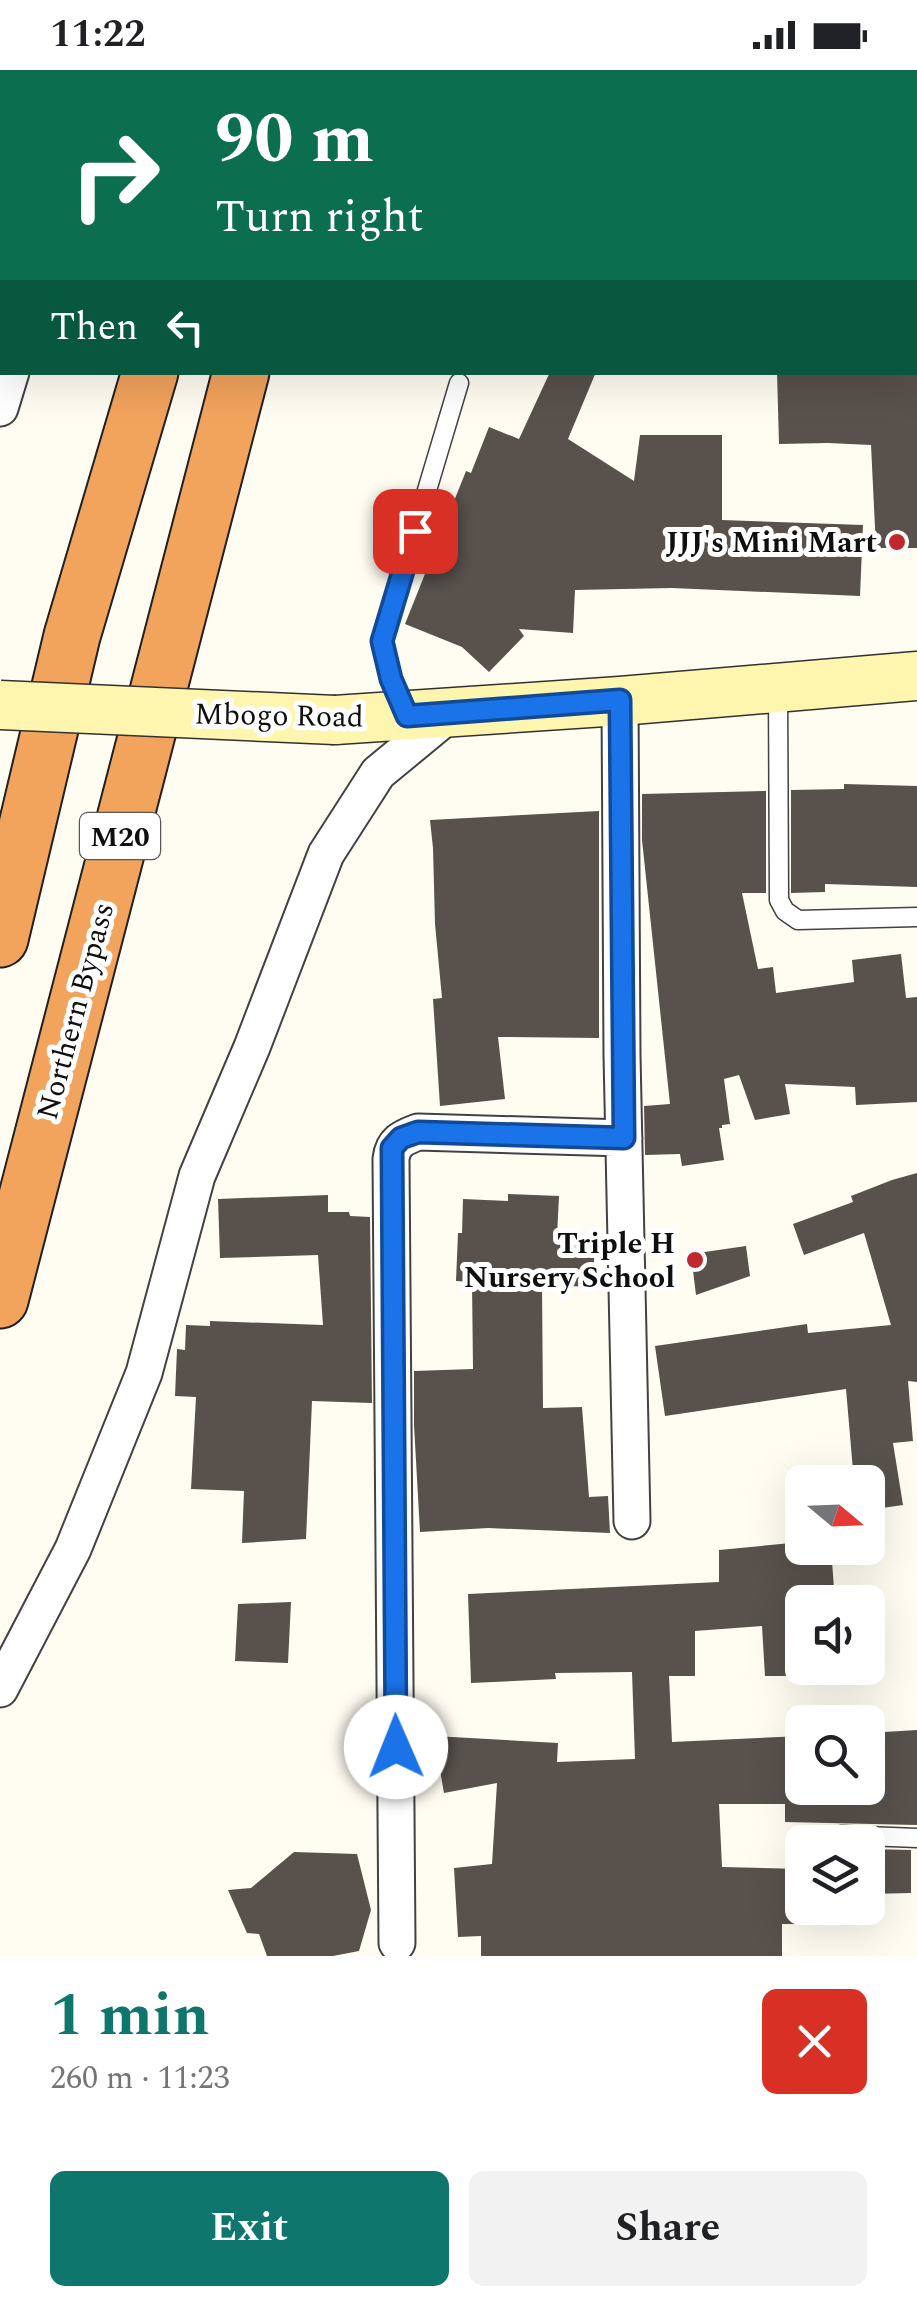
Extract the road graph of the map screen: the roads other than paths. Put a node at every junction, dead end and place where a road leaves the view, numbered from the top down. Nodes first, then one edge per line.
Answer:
1 (10, 375) edge
2 (149, 375) edge
3 (240, 375) edge
4 (460, 384) dead end
5 (0, 408) edge
6 (917, 676) edge
7 (778, 687) junction
8 (620, 700) junction
9 (0, 705) edge
10 (430, 714) junction
11 (917, 918) edge
12 (0, 939) edge
13 (624, 1138) junction
14 (0, 1300) edge
15 (632, 1521) dead end
16 (0, 1689) edge
17 (885, 1837) edge
18 (917, 1838) edge
19 (397, 1942) dead end

1 - 5 street
2 - 12 highway
3 - 14 highway, Northern Bypass / M20
4 - 10 lane
6 - 7 main road, Mbogo Road
7 - 8 main road, Mbogo Road
7 - 11 lane
8 - 10 main road, Mbogo Road
8 - 13 street
9 - 10 main road, Mbogo Road, bridge
10 - 16 street
13 - 15 street
13 - 19 street
17 - 18 lane

